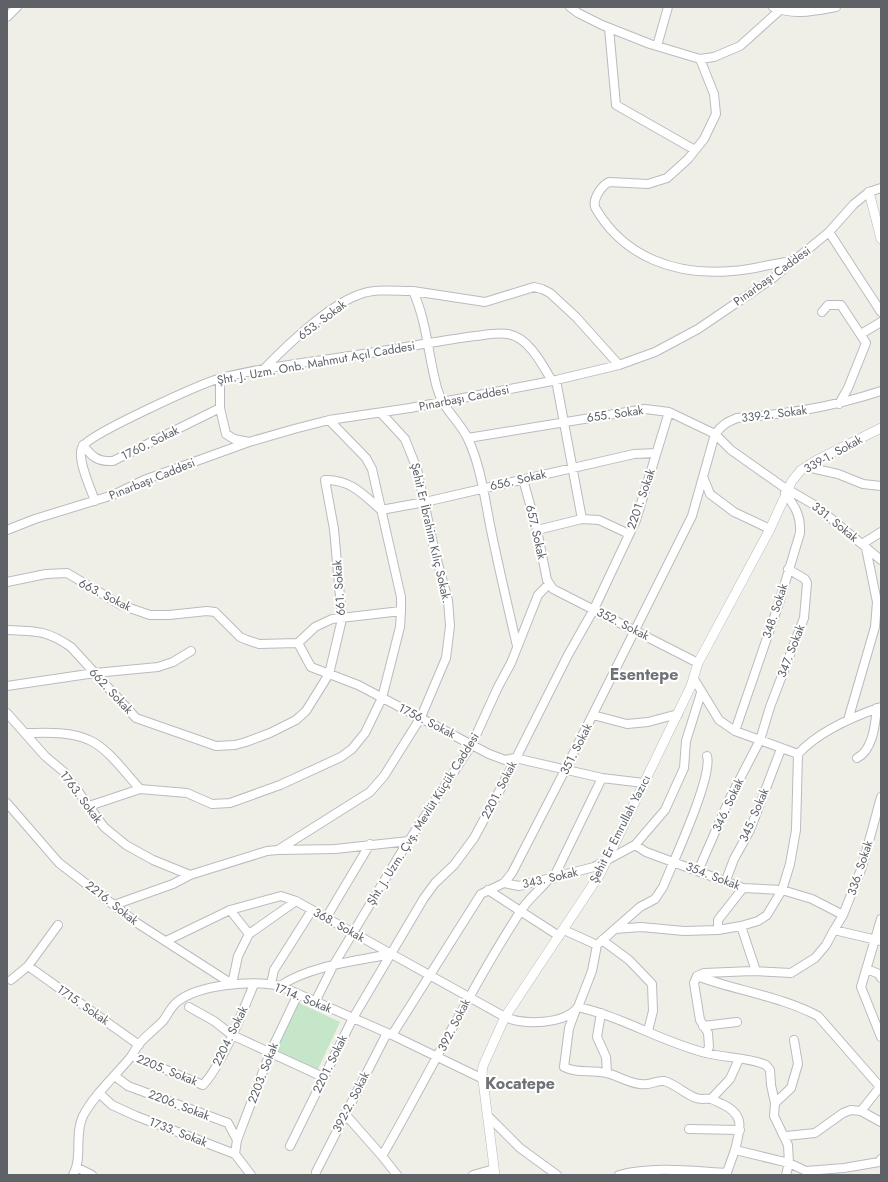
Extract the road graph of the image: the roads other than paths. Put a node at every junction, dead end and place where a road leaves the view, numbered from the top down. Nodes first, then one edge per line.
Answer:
1 (17, 7) edge
2 (570, 7) edge
3 (668, 7) edge
4 (836, 7) edge
5 (777, 8) edge
6 (7, 18) edge
7 (608, 28) junction
8 (657, 46) junction
9 (700, 59) junction
10 (696, 150) junction
11 (881, 188) edge
12 (869, 192) junction
13 (829, 232) junction
14 (881, 239) edge
15 (793, 261) junction
16 (413, 291) junction
17 (822, 312) dead end
18 (881, 312) edge
19 (881, 322) edge
20 (861, 334) junction
21 (428, 343) junction
22 (619, 365) junction
23 (264, 369) junction
24 (220, 378) junction
25 (554, 381) junction
26 (881, 391) edge
27 (443, 402) junction
28 (839, 404) junction
29 (220, 408) junction
30 (668, 412) junction
31 (381, 413) junction
32 (329, 420) junction
33 (564, 422) junction
34 (881, 428) edge
35 (716, 434) junction
36 (468, 438) junction
37 (249, 442) junction
38 (83, 445) junction
39 (656, 453) junction
40 (806, 467) junction
41 (572, 468) junction
42 (523, 479) junction
43 (704, 479) junction
44 (881, 486) edge
45 (483, 489) junction
46 (786, 491) junction
47 (95, 501) junction
48 (425, 502) junction
49 (381, 510) junction
50 (582, 519) junction
51 (770, 529) junction
52 (7, 530) edge
53 (537, 530) junction
54 (881, 532) edge
55 (629, 534) junction
56 (864, 546) junction
57 (881, 560) edge
58 (788, 569) junction
59 (7, 582) edge
60 (549, 584) junction
61 (594, 609) junction
62 (402, 611) junction
63 (342, 619) junction
64 (7, 630) edge
65 (635, 630) junction
66 (298, 643) junction
67 (517, 646) junction
68 (191, 651) dead end
69 (698, 663) junction
70 (95, 673) junction
71 (329, 674) junction
72 (694, 679) junction
73 (7, 686) edge
74 (701, 693) junction
75 (382, 698) junction
76 (880, 707) edge
77 (7, 713) edge
78 (678, 714) junction
79 (593, 715) junction
80 (421, 717) junction
81 (848, 720) junction
82 (735, 731) junction
83 (25, 733) junction
84 (760, 740) junction
85 (472, 744) junction
86 (222, 746) joint
87 (782, 749) junction
88 (798, 754) junction
89 (707, 756) dead end
90 (515, 758) junction
91 (857, 758) dead end
92 (565, 770) junction
93 (602, 778) junction
94 (644, 783) junction
95 (140, 789) junction
96 (881, 797) edge
97 (7, 803) edge
98 (89, 806) junction
99 (409, 840) junction
100 (370, 844) junction
101 (636, 845) junction
102 (278, 850) junction
103 (606, 861) junction
104 (674, 861) junction
105 (698, 871) junction
106 (190, 875) junction
107 (550, 879) junction
108 (726, 880) junction
109 (504, 883) junction
110 (743, 888) junction
111 (488, 890) junction
112 (782, 890) junction
113 (296, 901) junction
114 (114, 905) junction
115 (230, 910) junction
116 (312, 910) junction
117 (521, 911) junction
118 (843, 915) junction
119 (326, 918) junction
120 (881, 919) edge
121 (58, 926) dead end
122 (741, 926) junction
123 (614, 929) junction
124 (718, 930) junction
125 (834, 930) junction
126 (353, 932) junction
127 (562, 933) junction
128 (249, 934) junction
129 (878, 940) edge
130 (166, 941) junction
131 (599, 942) junction
132 (391, 954) junction
133 (28, 966) junction
134 (333, 966) junction
135 (867, 969) junction
136 (756, 971) junction
137 (430, 974) junction
138 (697, 976) junction
139 (881, 978) edge
140 (11, 980) dead end
141 (232, 984) junction
142 (254, 984) junction
143 (271, 984) junction
144 (280, 986) junction
145 (298, 994) junction
146 (469, 996) junction
147 (315, 1002) junction
148 (189, 1007) dead end
149 (577, 1010) junction
150 (601, 1012) junction
151 (505, 1017) junction
152 (353, 1018) junction
153 (737, 1022) dead end
154 (703, 1026) junction
155 (648, 1031) junction
156 (390, 1034) junction
157 (232, 1035) junction
158 (881, 1037) edge
159 (794, 1040) dead end
160 (139, 1045) junction
161 (270, 1053) junction
162 (706, 1053) junction
163 (132, 1056) junction
164 (439, 1056) junction
165 (739, 1059) junction
166 (607, 1073) junction
167 (115, 1076) junction
168 (323, 1077) junction
169 (483, 1079) junction
170 (203, 1085) joint
171 (881, 1088) edge
172 (100, 1094) junction
173 (711, 1099) junction
174 (775, 1103) junction
175 (861, 1112) junction
176 (345, 1114) junction
177 (489, 1117) junction
178 (881, 1122) edge
179 (689, 1129) dead end
180 (740, 1130) junction
181 (786, 1136) junction
182 (236, 1140) junction
183 (290, 1146) dead end
184 (735, 1150) junction
185 (235, 1154) junction
186 (382, 1156) junction
187 (880, 1161) edge
188 (789, 1163) junction
189 (78, 1172) edge
190 (316, 1172) dead end
191 (495, 1172) edge
192 (833, 1172) edge
193 (639, 1173) edge
194 (727, 1174) edge
195 (92, 1175) edge
196 (251, 1175) edge
197 (397, 1175) edge
198 (473, 1175) edge
199 (557, 1175) edge
200 (619, 1175) edge
201 (786, 1175) edge

1 - 6 street
2 - 7 street
3 - 8 street
4 - 5 street
5 - 9 street
7 - 8 street
7 - 10 street
8 - 9 street
9 - 10 street
10 - 15 street
11 - 12 street, Pınarbaşı Caddesi
12 - 13 street, Pınarbaşı Caddesi
12 - 14 street
13 - 15 street, Pınarbaşı Caddesi
13 - 18 street
15 - 22 street, Pınarbaşı Caddesi
16 - 21 street
16 - 22 street
16 - 23 street, 653. Sokak
17 - 20 street
19 - 20 street
20 - 28 street
21 - 23 street, Şht. J. Uzm. Onb. Mahmut Açıl Caddesi
21 - 25 street, Şht. J. Uzm. Onb. Mahmut Açıl Caddesi
21 - 27 street
22 - 25 street, Pınarbaşı Caddesi
23 - 24 street, Şht. J. Uzm. Onb. Mahmut Açıl Caddesi
24 - 29 street
24 - 38 street, Şht. J. Uzm. Onb. Mahmut Açıl Caddesi
25 - 27 street, Pınarbaşı Caddesi
25 - 33 street, Şht. J. Uzm. Onb. Mahmut Açıl Caddesi
26 - 28 street, 339-2. Sokak
27 - 31 street, Pınarbaşı Caddesi
27 - 36 street
28 - 35 street, 339-2. Sokak
29 - 37 street
29 - 38 street, 1760. Sokak
30 - 33 street, 655. Sokak
30 - 35 street, 655. Sokak
30 - 39 street, 2201. Sokak
31 - 32 street, Pınarbaşı Caddesi
31 - 48 street, Şehit Er İbrahim Kılıç Sokak.
32 - 37 street, Pınarbaşı Caddesi
32 - 49 street
33 - 36 street, 655. Sokak
33 - 41 street, Şht. J. Uzm. Onb. Mahmut Açıl Caddesi
34 - 40 street, 339-1. Sokak
35 - 43 street, 351. Sokak
35 - 46 street, 655. Sokak
36 - 45 street
37 - 47 street, Pınarbaşı Caddesi
38 - 47 street
39 - 41 street, 656. Sokak
39 - 55 street, 2201. Sokak
40 - 44 street
40 - 46 street, 339-1. Sokak
41 - 42 street, 656. Sokak
41 - 50 street, Şht. J. Uzm. Onb. Mahmut Açıl Caddesi
42 - 45 street, 656. Sokak
42 - 53 street, 657. Sokak
43 - 51 street
43 - 65 street, 351. Sokak
45 - 48 street, 656. Sokak
45 - 67 street
46 - 51 street, 339-1. Sokak
46 - 56 street, 331. Sokak
46 - 58 street, 348. Sokak
47 - 52 street, Pınarbaşı Caddesi
48 - 49 street, 656. Sokak
48 - 80 street, Şehit Er İbrahim Kılıç Sokak.
49 - 62 street
49 - 63 street, 661. Sokak
50 - 53 street
50 - 55 street
51 - 69 street, Şehit Er Emrullah Yazıcı
53 - 60 street, 657. Sokak
54 - 56 street
55 - 61 street, 2201. Sokak
56 - 57 street, 331. Sokak
56 - 81 street
58 - 82 street, 348. Sokak
58 - 84 street, 347. Sokak
59 - 66 street, 663. Sokak
60 - 61 street, 352. Sokak
60 - 67 street
61 - 65 street, 352. Sokak
61 - 90 street, 2201. Sokak
62 - 63 street
62 - 75 street
63 - 66 street
63 - 71 street, 661. Sokak
64 - 70 street, 662. Sokak
65 - 69 street, 352. Sokak
65 - 79 street, 351. Sokak
66 - 71 street, 1756. Sokak
67 - 85 street, Şht. J. Uzm. Çvş. Mevlüt Küçük Caddesi
68 - 70 street
69 - 72 street, Şehit Er Emrullah Yazıcı
70 - 73 street
70 - 86 street, 662. Sokak
71 - 75 street, 1756. Sokak
71 - 86 street, 661. Sokak
72 - 74 street
72 - 78 street, Şehit Er Emrullah Yazıcı
74 - 82 street
74 - 101 street, 343. Sokak
75 - 80 street, 1756. Sokak
75 - 95 street
76 - 81 street
76 - 91 street
77 - 83 street, 1763. Sokak
78 - 79 street
78 - 94 street, Şehit Er Emrullah Yazıcı
79 - 92 street, 351. Sokak
80 - 85 street, 1756. Sokak
80 - 102 street, Şehit Er İbrahim Kılıç Sokak.
81 - 88 street
82 - 84 street
83 - 95 street
83 - 98 street, 1763. Sokak
84 - 87 street
84 - 105 street, 346. Sokak
85 - 90 street, 1756. Sokak
85 - 99 street, Şht. J. Uzm. Çvş. Mevlüt Küçük Caddesi
87 - 88 street
87 - 108 street, 345. Sokak
88 - 112 street
89 - 104 street
90 - 92 street, 1756. Sokak
90 - 132 street, 2201. Sokak
92 - 93 street, 1756. Sokak
92 - 109 street, 351. Sokak
93 - 94 street, 1756. Sokak
93 - 107 street, 392. Sokak
94 - 103 street, Şehit Er Emrullah Yazıcı
95 - 98 street
96 - 118 street, 336. Sokak
97 - 114 street, 2216. Sokak
98 - 106 street, 1763. Sokak
99 - 100 street
99 - 126 street, Şht. J. Uzm. Çvş. Mevlüt Küçük Caddesi
100 - 102 street
100 - 119 street
101 - 103 street, 343. Sokak
101 - 104 street, 354. Sokak
102 - 106 street, Şehit Er İbrahim Kılıç Sokak.
103 - 107 street, 343. Sokak
103 - 127 street, Şehit Er Emrullah Yazıcı
104 - 105 street, 354. Sokak
104 - 123 street
105 - 108 street, 354. Sokak
106 - 114 street, Şehit Er İbrahim Kılıç Sokak.
107 - 109 street, 343. Sokak
107 - 117 street, 392. Sokak
108 - 110 street, 354. Sokak
109 - 111 street
110 - 112 street, 354. Sokak
110 - 124 street
111 - 117 street
111 - 137 street
112 - 118 street, 354. Sokak
112 - 122 street
113 - 115 street, 368. Sokak
113 - 116 street, 368. Sokak
113 - 128 street
114 - 130 street, 2216. Sokak
115 - 128 street
115 - 130 street, 368. Sokak
116 - 119 street, 368. Sokak
116 - 143 street
117 - 127 street
117 - 146 street, 392. Sokak
118 - 125 street
119 - 126 street, 368. Sokak
120 - 129 street
121 - 133 street
122 - 124 street
122 - 136 street
123 - 124 street
123 - 131 street
125 - 129 street
125 - 136 street
126 - 132 street, 368. Sokak
126 - 134 street, Şht. J. Uzm. Çvş. Mevlüt Küçük Caddesi
127 - 131 street
127 - 151 street, Şehit Er Emrullah Yazıcı
128 - 141 street
129 - 135 street
130 - 141 street, 2216. Sokak
131 - 149 street
131 - 155 street
132 - 134 street
132 - 137 street, 368. Sokak
132 - 152 street, 2201. Sokak
133 - 140 street
133 - 160 street, 1715. Sokak
134 - 144 street
134 - 147 street, Şht. J. Uzm. Çvş. Mevlüt Küçük Caddesi
135 - 139 street
135 - 158 street
136 - 138 street
137 - 146 street, 368. Sokak
137 - 156 street
138 - 154 street
138 - 171 street
141 - 142 street, 1714. Sokak
141 - 160 street, 1714. Sokak
142 - 143 street, 1714. Sokak
142 - 157 street, 2204. Sokak
143 - 144 street, 1714. Sokak
144 - 145 street, 1714. Sokak
145 - 147 street, 1714. Sokak
145 - 161 street, 2203. Sokak
146 - 151 street, 368. Sokak
146 - 164 street, 392. Sokak
147 - 152 street, 1714. Sokak
148 - 157 street
149 - 150 street
149 - 151 street, 368. Sokak
149 - 166 street
150 - 155 street
150 - 166 street
151 - 169 street, Şehit Er Emrullah Yazıcı
152 - 156 street, 1714. Sokak
152 - 168 street, 2201. Sokak
153 - 154 street
154 - 162 street
155 - 162 street
156 - 164 street, 1714. Sokak
156 - 176 street, 392-2. Sokak
157 - 161 street
157 - 170 street, 2204. Sokak
159 - 174 street
160 - 163 street, 1714. Sokak
161 - 168 street
161 - 182 street, 2203. Sokak
162 - 165 street
163 - 167 street, 1714. Sokak
163 - 170 street, 2205. Sokak
164 - 169 street, 1714. Sokak
164 - 186 street, 392. Sokak
165 - 173 street
165 - 174 street
166 - 173 street
167 - 172 street, 1714. Sokak
167 - 182 street, 2206. Sokak
168 - 183 street, 2201. Sokak
169 - 177 street, Şehit Er Emrullah Yazıcı
171 - 175 street
172 - 185 street, 1733. Sokak
172 - 189 street, 1714. Sokak
173 - 180 street
174 - 181 street
175 - 178 street
175 - 181 street
176 - 186 street
176 - 190 street, 392-2. Sokak
177 - 191 street, Şehit Er Emrullah Yazıcı
177 - 199 street
179 - 180 street
180 - 184 street
181 - 188 street
182 - 185 street, 2203. Sokak
184 - 188 street
184 - 194 street
185 - 196 street
186 - 197 street
187 - 192 street
188 - 192 street
188 - 201 street
189 - 195 street
191 - 198 street
193 - 194 street
193 - 200 street

